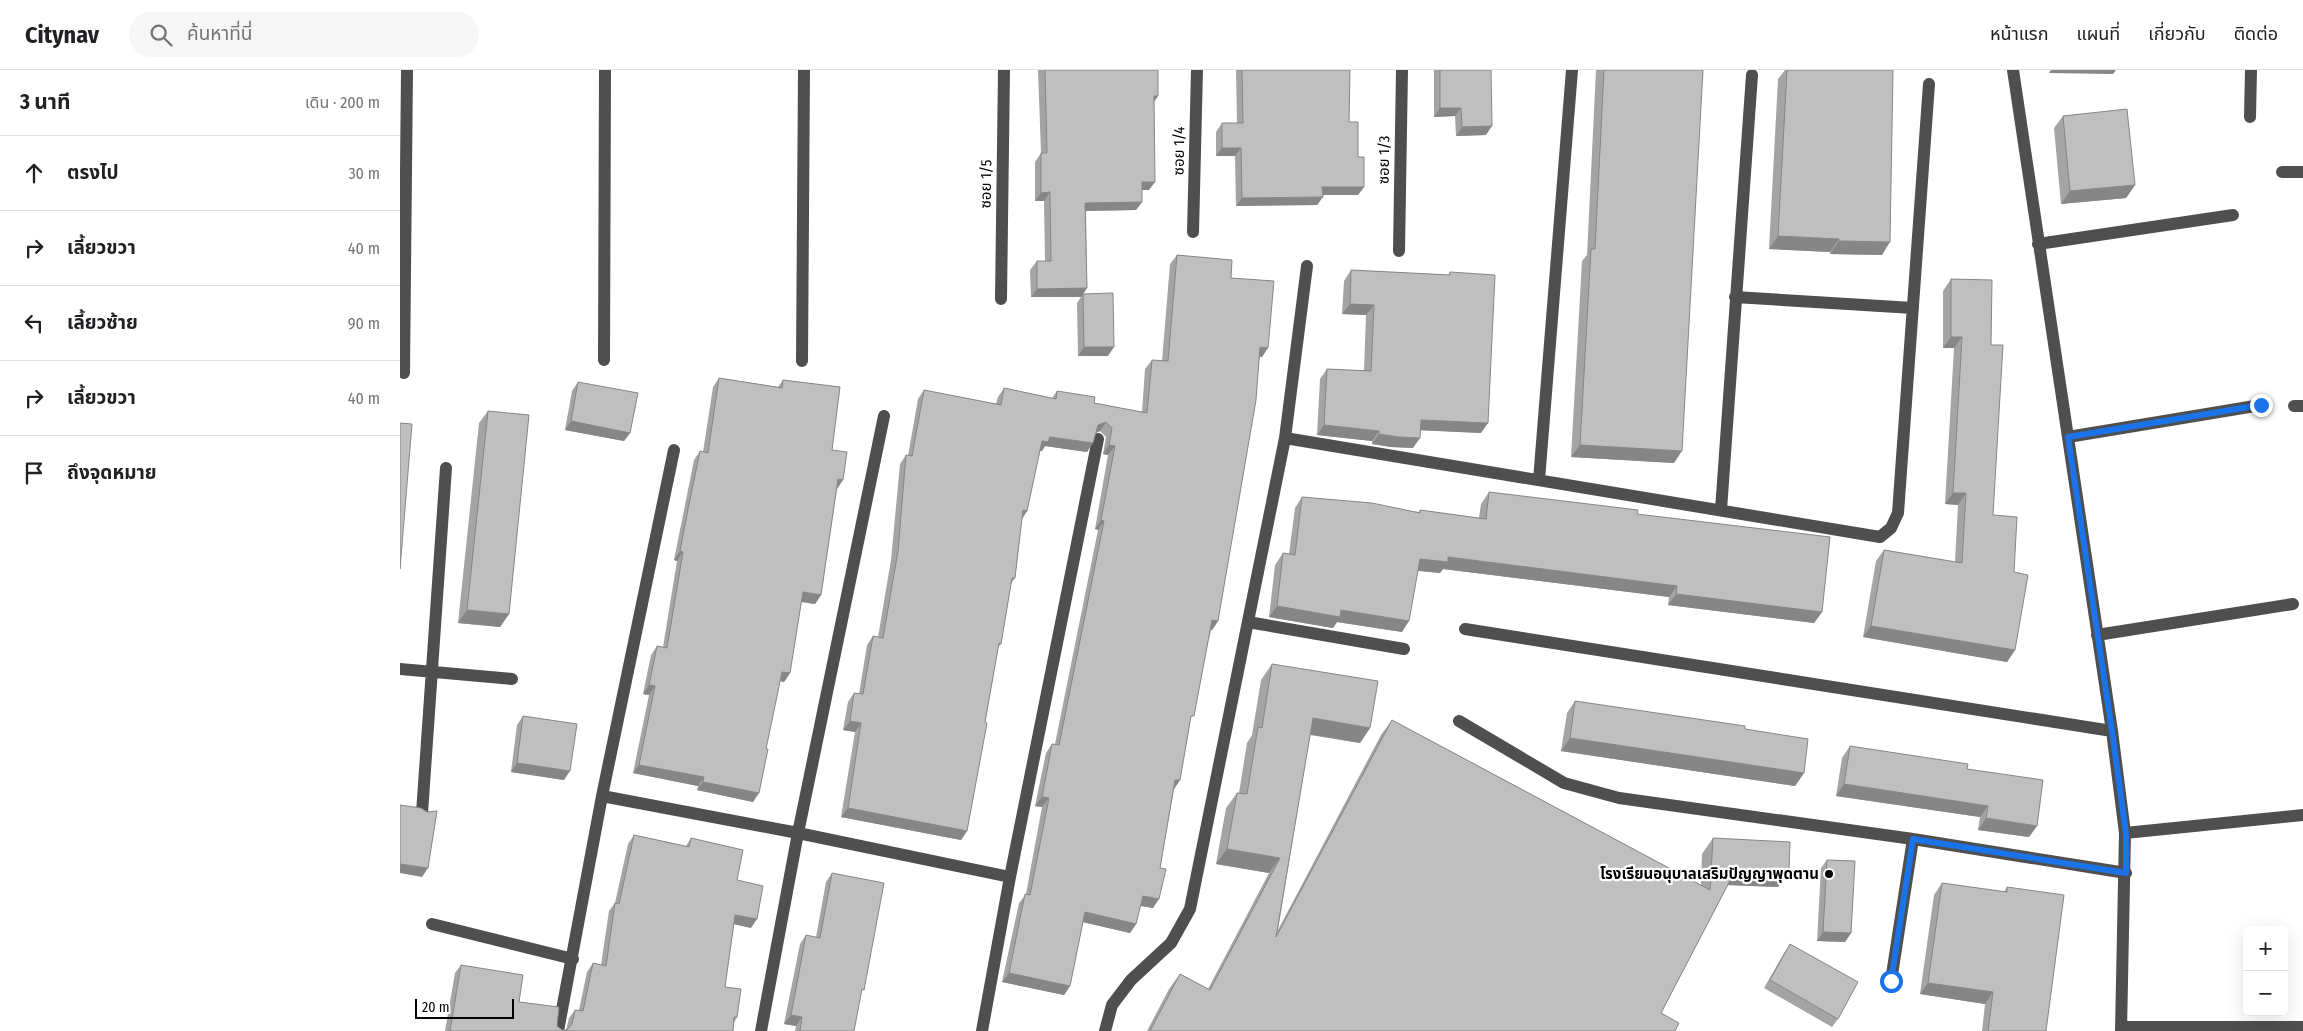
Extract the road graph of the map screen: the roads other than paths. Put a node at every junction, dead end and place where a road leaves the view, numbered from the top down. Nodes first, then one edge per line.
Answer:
1 (407, 70) edge
2 (605, 70) edge
3 (804, 70) edge
4 (1004, 70) edge
5 (1197, 70) edge
6 (1402, 70) edge
7 (1572, 70) edge
8 (2012, 70) edge
9 (2250, 70) edge
10 (1752, 75) dead end
11 (1929, 84) dead end
12 (2250, 117) dead end
13 (2282, 172) dead end
14 (2303, 172) edge
15 (2233, 215) dead end
16 (1193, 232) dead end
17 (2038, 244) junction
18 (1399, 251) dead end
19 (1307, 266) dead end
20 (1735, 297) junction
21 (1001, 299) dead end
22 (1913, 308) junction
23 (604, 360) dead end
24 (802, 361) dead end
25 (404, 373) dead end
26 (2261, 405) dead end
27 (884, 416) dead end
28 (2068, 437) junction
29 (1285, 438) junction
30 (1098, 440) edge
31 (674, 450) dead end
32 (446, 468) dead end
33 (1539, 480) junction
34 (1721, 510) junction
35 (2293, 604) dead end
36 (1248, 622) junction
37 (1465, 629) dead end
38 (2097, 635) junction
39 (1404, 649) dead end
40 (400, 669) edge
41 (432, 672) junction
42 (512, 679) dead end
43 (1459, 721) dead end
44 (2112, 731) junction
45 (602, 796) junction
46 (422, 813) edge
47 (2303, 815) edge
48 (798, 833) junction
49 (2126, 834) junction
50 (1913, 839) junction
51 (2126, 873) junction
52 (1010, 877) junction
53 (432, 924) dead end
54 (573, 959) junction
55 (1891, 981) dead end
56 (2303, 1027) edge
57 (2121, 1029) edge
58 (558, 1031) edge
59 (761, 1031) edge
60 (982, 1031) edge
61 (1106, 1031) edge

1 - 25 street
2 - 23 street
3 - 24 street
4 - 21 street, ซอย 1/5
5 - 16 street, ซอย 1/4
6 - 18 street, ซอย 1/3
7 - 33 street
8 - 17 street
9 - 12 street
10 - 20 street
11 - 22 street
13 - 14 street
15 - 17 street
17 - 28 street
19 - 29 street
20 - 22 street
20 - 34 street
22 - 34 street
26 - 28 street
27 - 48 street
28 - 38 street
29 - 33 street
29 - 36 street
30 - 52 street
31 - 45 street
32 - 41 street
33 - 34 street
35 - 38 street
36 - 39 street
36 - 61 street
37 - 44 street
38 - 44 street
40 - 41 street
41 - 42 street
41 - 46 street
43 - 50 street
44 - 49 street
45 - 48 street
45 - 54 street
47 - 49 street
48 - 52 street
48 - 59 street
49 - 51 street
50 - 51 street
50 - 55 street
51 - 57 street
52 - 60 street
53 - 54 street
54 - 58 street
56 - 57 street

